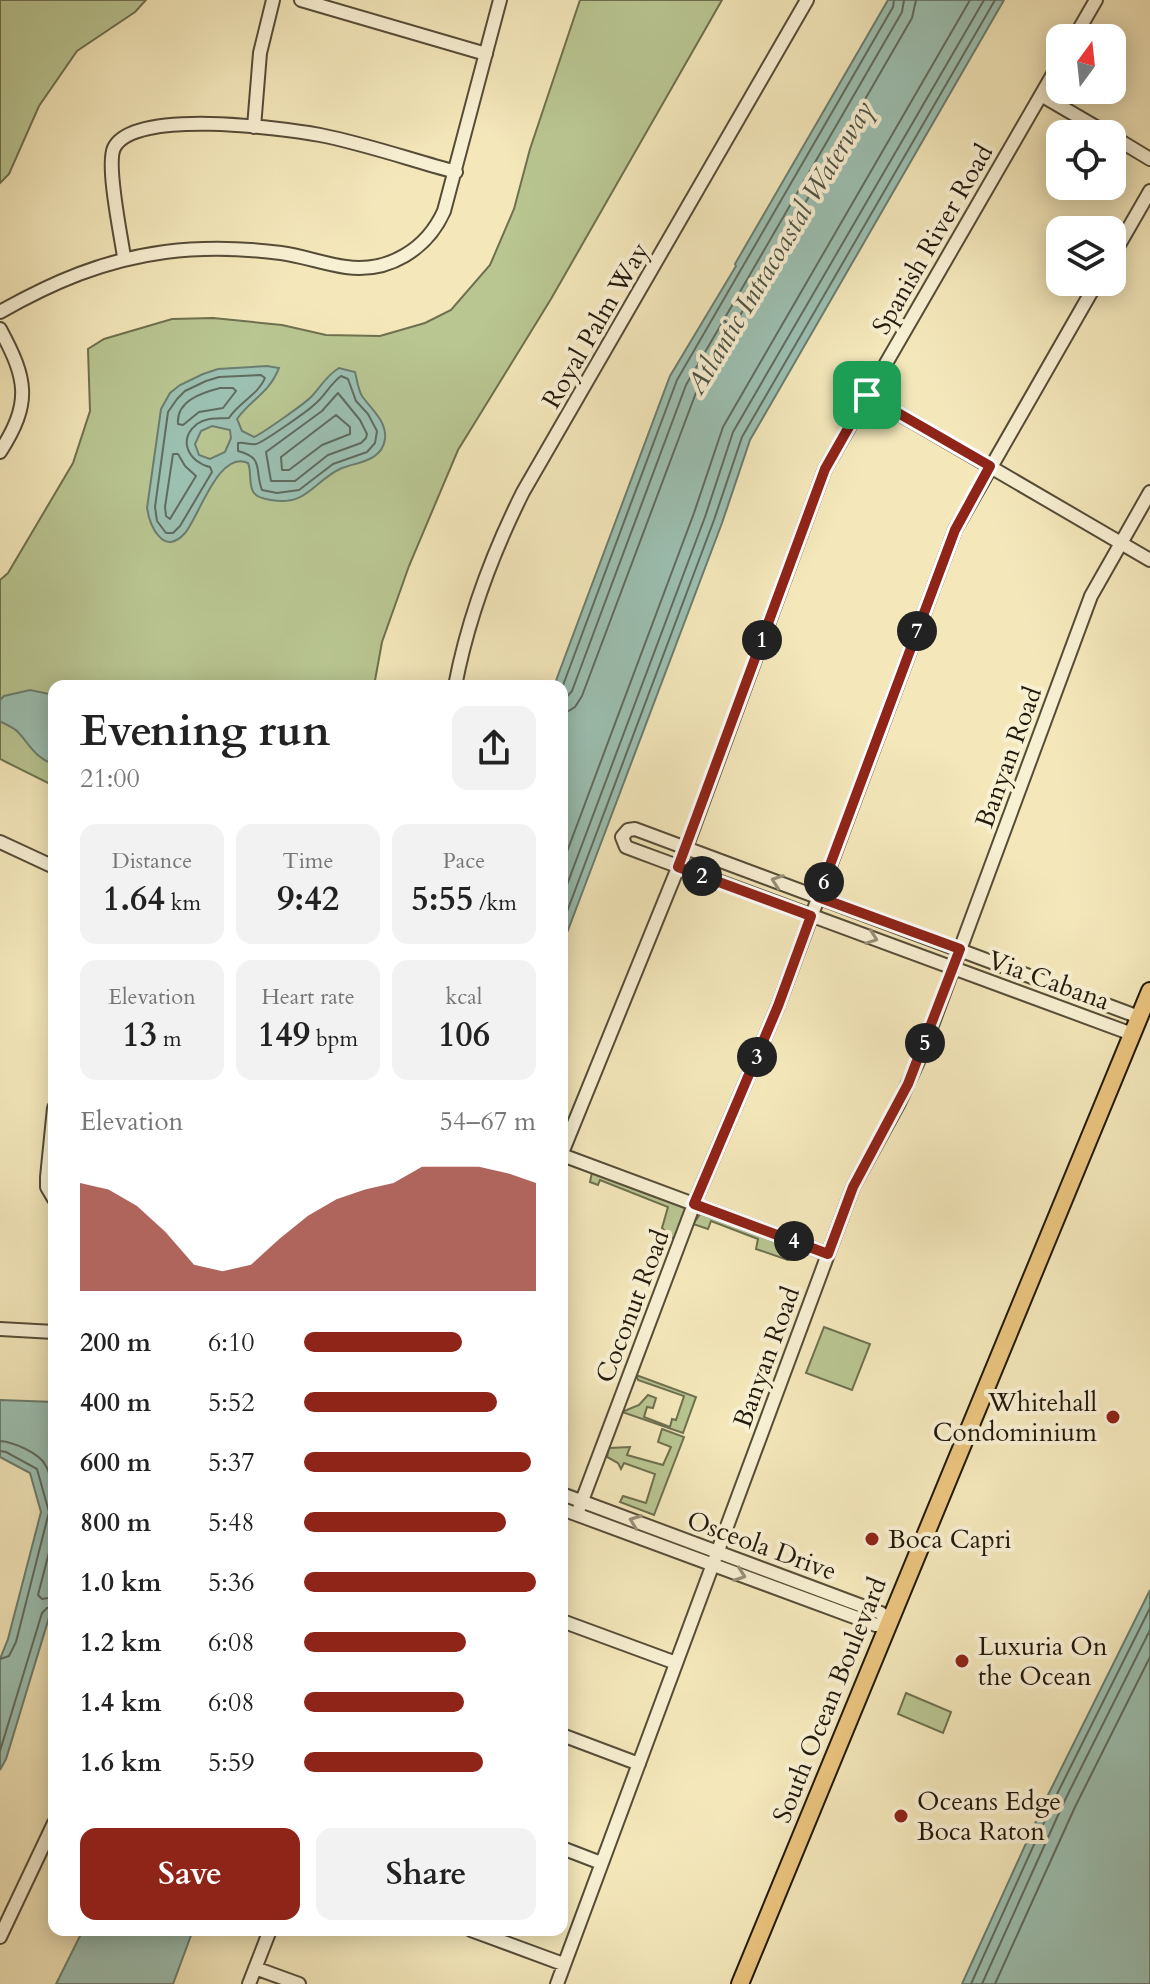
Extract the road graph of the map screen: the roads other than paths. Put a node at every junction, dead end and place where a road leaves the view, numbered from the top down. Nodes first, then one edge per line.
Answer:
1 (273, 0) edge
2 (301, 0) edge
3 (500, 0) edge
4 (807, 0) edge
5 (1096, 0) edge
6 (1082, 24) edge
7 (486, 54) junction
8 (1046, 86) edge
9 (1041, 95) junction
10 (1084, 120) edge
11 (254, 127) junction
12 (1126, 145) edge
13 (1150, 159) edge
14 (456, 172) junction
15 (1150, 191) edge
16 (1126, 233) edge
17 (124, 257) junction
18 (1089, 296) edge
19 (0, 312) edge
20 (0, 329) edge
21 (867, 395) junction
22 (0, 452) edge
23 (990, 466) junction
24 (1150, 492) edge
25 (1120, 542) junction
26 (1150, 560) edge
27 (457, 680) edge
28 (0, 843) edge
29 (686, 848) junction
30 (48, 864) edge
31 (678, 867) junction
32 (818, 897) junction
33 (811, 916) junction
34 (960, 949) junction
35 (953, 968) junction
36 (1150, 991) edge
37 (1139, 1017) junction
38 (1132, 1034) junction
39 (568, 1139) edge
40 (568, 1156) edge
41 (48, 1167) edge
42 (48, 1189) edge
43 (694, 1204) junction
44 (828, 1254) junction
45 (0, 1329) edge
46 (48, 1332) edge
47 (568, 1499) edge
48 (579, 1508) junction
49 (568, 1509) edge
50 (714, 1558) junction
51 (568, 1623) edge
52 (887, 1623) junction
53 (676, 1663) junction
54 (568, 1737) edge
55 (639, 1764) junction
56 (48, 1836) edge
57 (568, 1850) edge
58 (601, 1863) junction
59 (268, 1936) edge
60 (487, 1936) edge
61 (0, 1937) edge
62 (563, 1964) junction
63 (255, 1968) junction
64 (249, 1984) edge
65 (299, 1984) edge
66 (557, 1984) edge
67 (740, 1984) edge

1 - 11 street
2 - 7 street
3 - 7 street
4 - 27 street, Royal Palm Way
5 - 6 street
7 - 14 street
8 - 9 street, Spanish River Road
9 - 10 street
9 - 21 street, Spanish River Road
11 - 14 street
11 - 17 street
12 - 13 street
14 - 17 street
15 - 16 street
17 - 19 street
18 - 23 street, Coconut Road
20 - 22 street
21 - 23 street
21 - 29 street, Spanish River Road
23 - 25 street
23 - 32 street, Coconut Road
24 - 25 street, Banyan Road
25 - 26 street
25 - 34 street, Banyan Road
28 - 30 street
29 - 31 street, Spanish River Road
29 - 31 street, Via Cabana
32 -> 29 street, Via Cabana
31 - 33 street, Via Cabana
31 - 39 street, Spanish River Road
32 - 33 street, Coconut Road
32 - 34 street, Via Cabana
33 -> 35 street, Via Cabana
33 - 43 street, Coconut Road
34 - 35 street, Banyan Road
34 - 37 street, Via Cabana
35 - 38 street, Via Cabana
35 - 44 street, Banyan Road
36 - 37 main road, South Ocean Boulevard
37 - 38 main road, South Ocean Boulevard
38 - 52 main road, South Ocean Boulevard
40 - 43 street
41 - 42 street
43 - 44 street
43 - 48 street, Coconut Road
44 - 50 street, Banyan Road
45 - 46 street
47 - 48 street, Osceola Drive
48 - 49 street, Osceola Drive
48 - 50 street, Osceola Drive
50 - 52 street, Osceola Drive
50 - 53 street, Banyan Road
51 - 53 street
52 - 67 main road, South Ocean Boulevard
53 - 55 street, Banyan Road
54 - 55 street
55 - 58 street, Banyan Road
56 - 61 street
57 - 58 street
58 - 62 street, Banyan Road
59 - 63 street
60 - 62 street
62 - 66 street, Banyan Road
63 - 64 street
63 - 65 street

